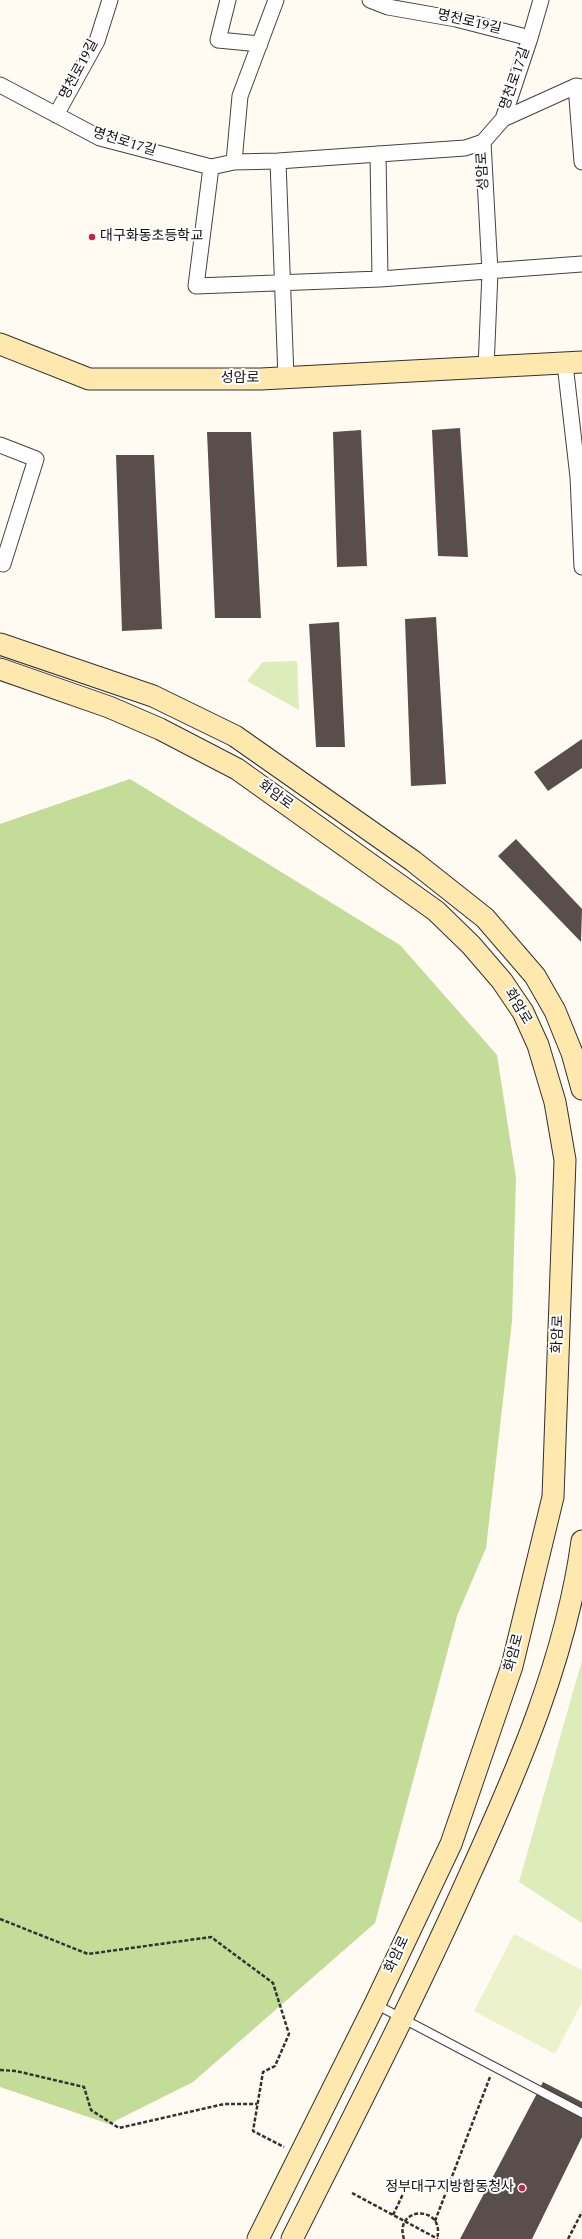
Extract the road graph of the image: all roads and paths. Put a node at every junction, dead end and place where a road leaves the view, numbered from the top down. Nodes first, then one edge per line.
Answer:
1 (110, 0) edge
2 (228, 0) edge
3 (276, 0) edge
4 (370, 0) edge
5 (541, 0) edge
6 (530, 38) junction
7 (260, 44) junction
8 (0, 85) edge
9 (579, 86) edge
10 (56, 115) junction
11 (503, 119) junction
12 (483, 142) junction
13 (378, 154) junction
14 (278, 161) junction
15 (234, 162) junction
16 (582, 162) edge
17 (211, 167) junction
18 (582, 264) edge
19 (490, 272) junction
20 (380, 279) junction
21 (281, 282) junction
22 (0, 344) edge
23 (573, 363) edge
24 (486, 368) junction
25 (286, 378) junction
26 (0, 445) edge
27 (0, 563) edge
28 (582, 567) edge
29 (0, 644) edge
30 (0, 669) edge
31 (582, 1089) edge
32 (582, 1541) edge
33 (0, 1918) edge
34 (375, 2004) junction
35 (403, 2019) junction
36 (494, 2067) junction
37 (0, 2070) edge
38 (257, 2104) junction
39 (582, 2113) edge
40 (299, 2155) junction
41 (352, 2193) dead end
42 (402, 2194) dead end
43 (582, 2212) edge
44 (393, 2215) junction
45 (405, 2221) junction
46 (435, 2221) junction
47 (258, 2239) edge
48 (292, 2239) edge
49 (403, 2239) edge
50 (437, 2239) edge
51 (568, 2239) edge

1 - 10 street, 명천로19길
2 - 7 street
3 - 7 street
4 - 6 street, 명천로19길
5 - 6 street
6 - 11 street, 명천로17길
7 - 15 street
8 - 10 street, 명천로17길
9 - 11 street, 명천로17길
9 - 16 street, 명천로17길
10 - 17 street, 명천로17길
11 - 12 street, 명천로17길
12 - 13 street, 명천로17길
12 - 19 street, 성암로
13 - 14 street, 명천로17길
13 - 20 street
14 - 15 street, 명천로17길
14 - 21 street
15 - 17 street, 명천로17길
17 - 21 street
18 - 19 street
19 - 20 street
19 - 24 street, 성암로
20 - 21 street
21 - 25 street
22 - 25 main road, 성암로
23 - 24 main road, 성암로
23 - 28 street
24 - 25 main road, 성암로
26 - 27 street
29 - 31 main road, 화암로
30 - 34 main road, 화암로
32 - 35 main road
33 - 38 path
34 - 35 lane
34 - 40 main road, 화암로
35 - 36 lane
35 - 48 main road
36 - 39 lane
36 - 46 path
37 - 38 path
38 - 40 path
40 - 47 main road, 화암로
41 - 44 path
42 - 44 path
43 - 51 path
44 - 45 path
45 - 46 path
45 - 49 path
45 - 50 path
46 - 50 path

